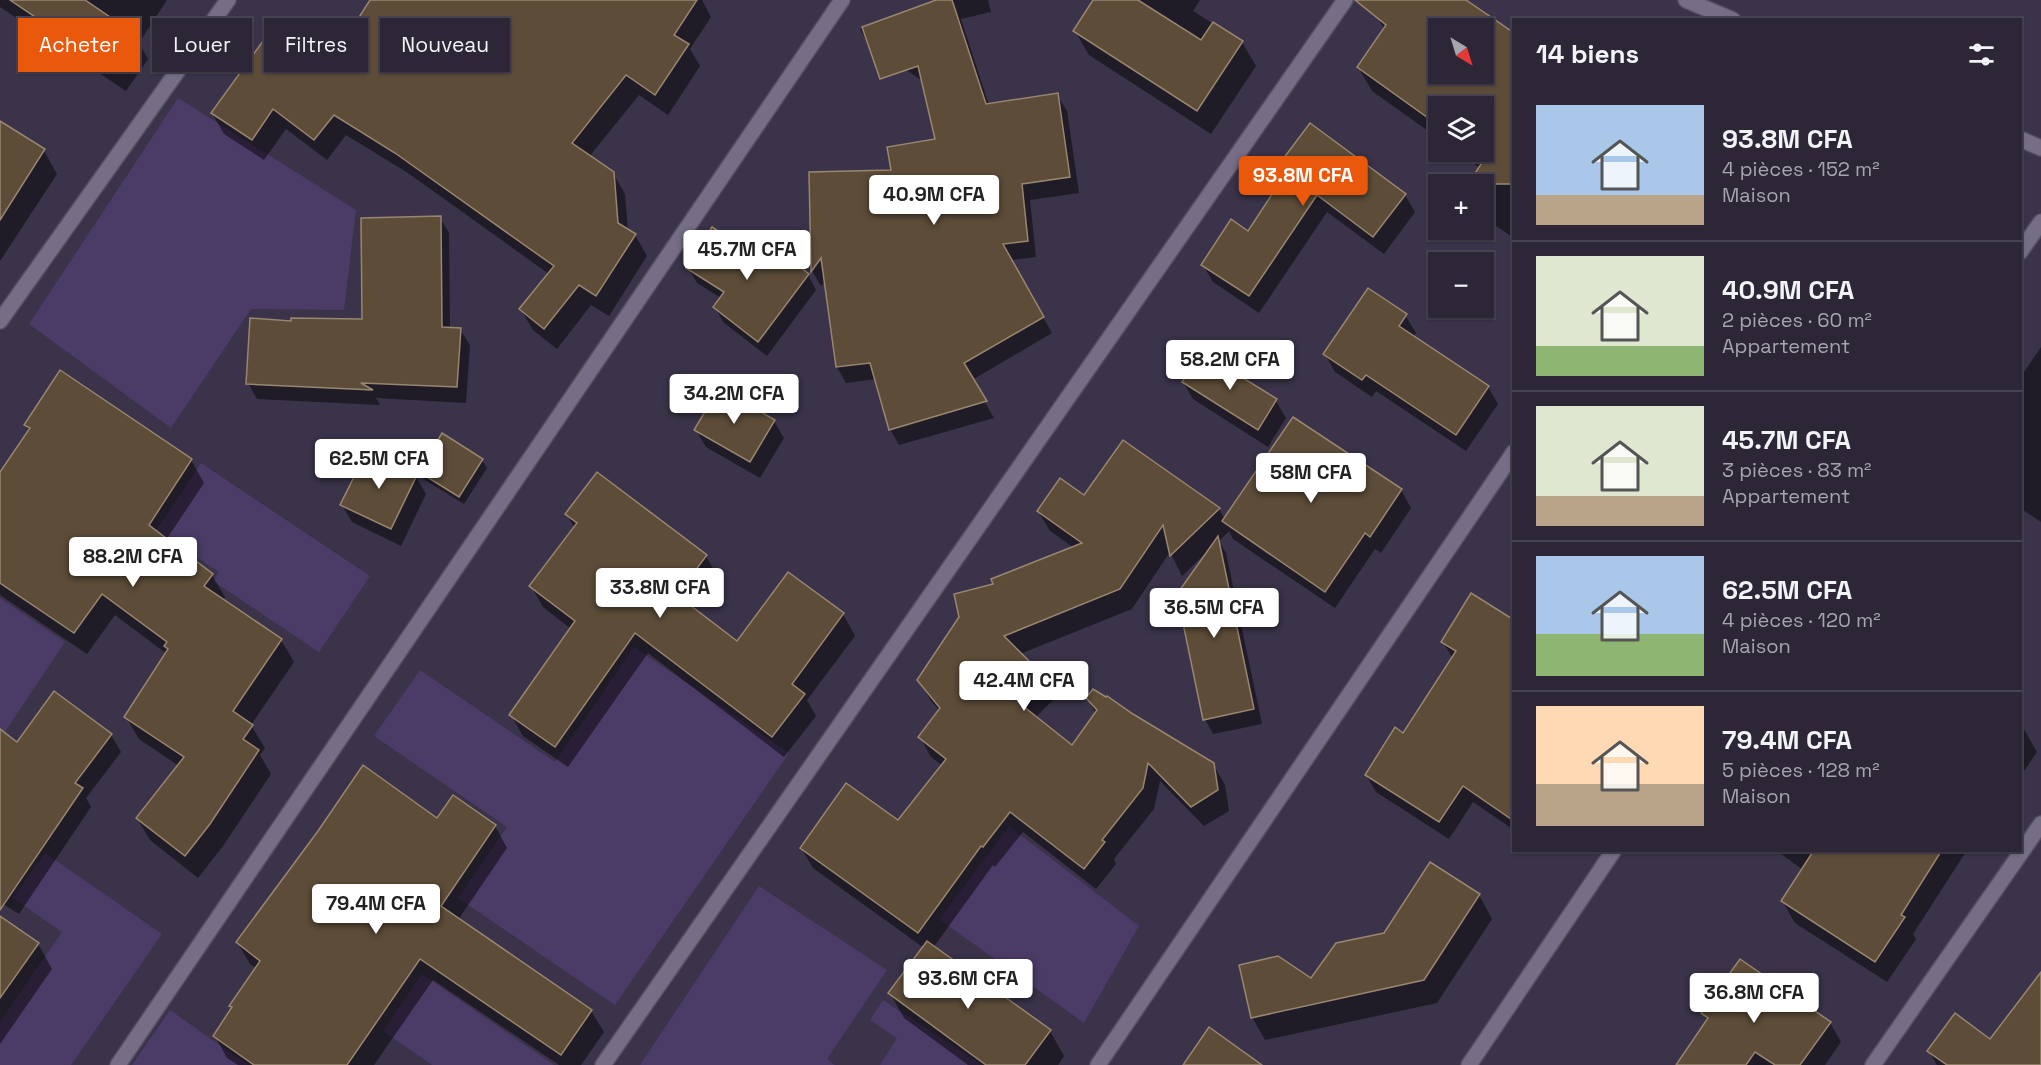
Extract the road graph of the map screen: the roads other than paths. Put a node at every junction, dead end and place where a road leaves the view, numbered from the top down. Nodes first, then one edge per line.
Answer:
1 (228, 0) edge
2 (842, 0) edge
3 (1345, 0) edge
4 (1686, 0) edge
5 (1728, 18) edge
6 (2022, 141) edge
7 (2041, 148) edge
8 (2041, 222) edge
9 (2022, 249) edge
10 (0, 321) edge
11 (1512, 455) edge
12 (2041, 824) edge
13 (2022, 851) edge
14 (1613, 852) edge
15 (2021, 852) edge
16 (118, 1065) edge
17 (603, 1065) edge
18 (1098, 1065) edge
19 (1469, 1065) edge
20 (1873, 1065) edge

1 - 10 street
2 - 16 street
3 - 17 street
4 - 5 street
6 - 7 street
8 - 9 street
11 - 18 street
12 - 13 street
14 - 19 street
15 - 20 street

